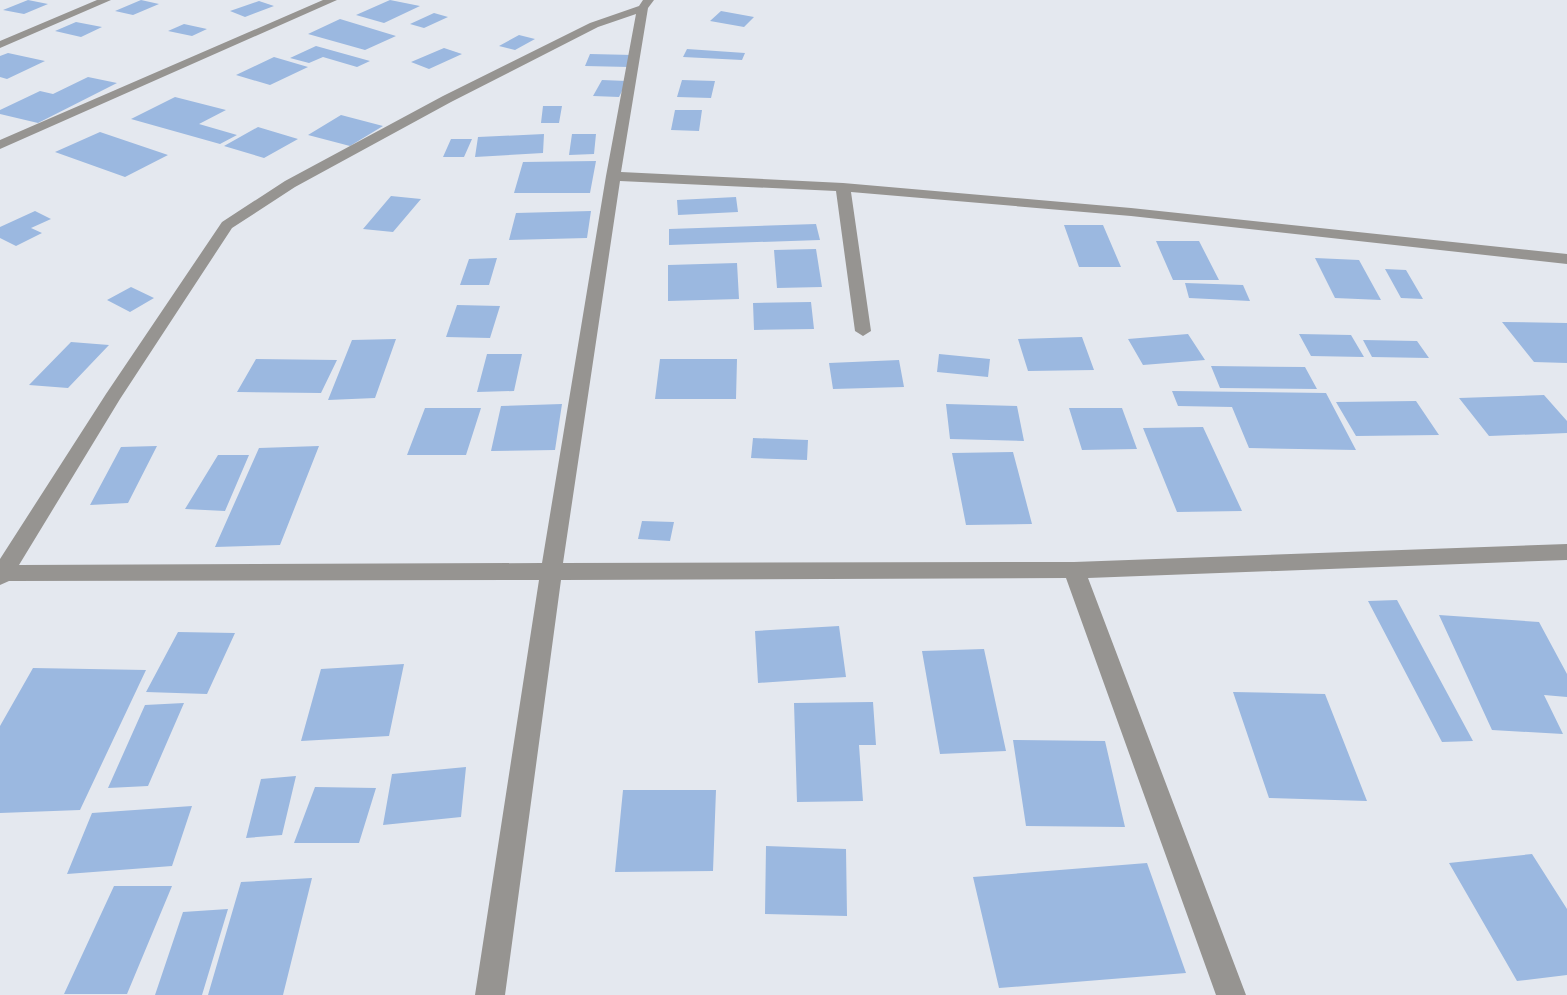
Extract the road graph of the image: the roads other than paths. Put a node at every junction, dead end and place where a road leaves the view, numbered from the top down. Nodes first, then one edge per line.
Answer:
1 (106, 0) edge
2 (332, 0) edge
3 (646, 4) edge
4 (0, 45) edge
5 (0, 145) edge
6 (613, 176) junction
7 (843, 187) junction
8 (1567, 259) edge
9 (863, 331) dead end
10 (1567, 552) edge
11 (1074, 570) junction
12 (550, 572) junction
13 (1, 574) edge
14 (490, 995) edge
15 (1231, 995) edge

1 - 4 street
2 - 5 street
3 - 6 street
3 - 13 street
6 - 7 street
6 - 12 street
7 - 8 street
7 - 9 street
10 - 11 street
11 - 12 street
11 - 15 street
12 - 13 street
12 - 14 street

